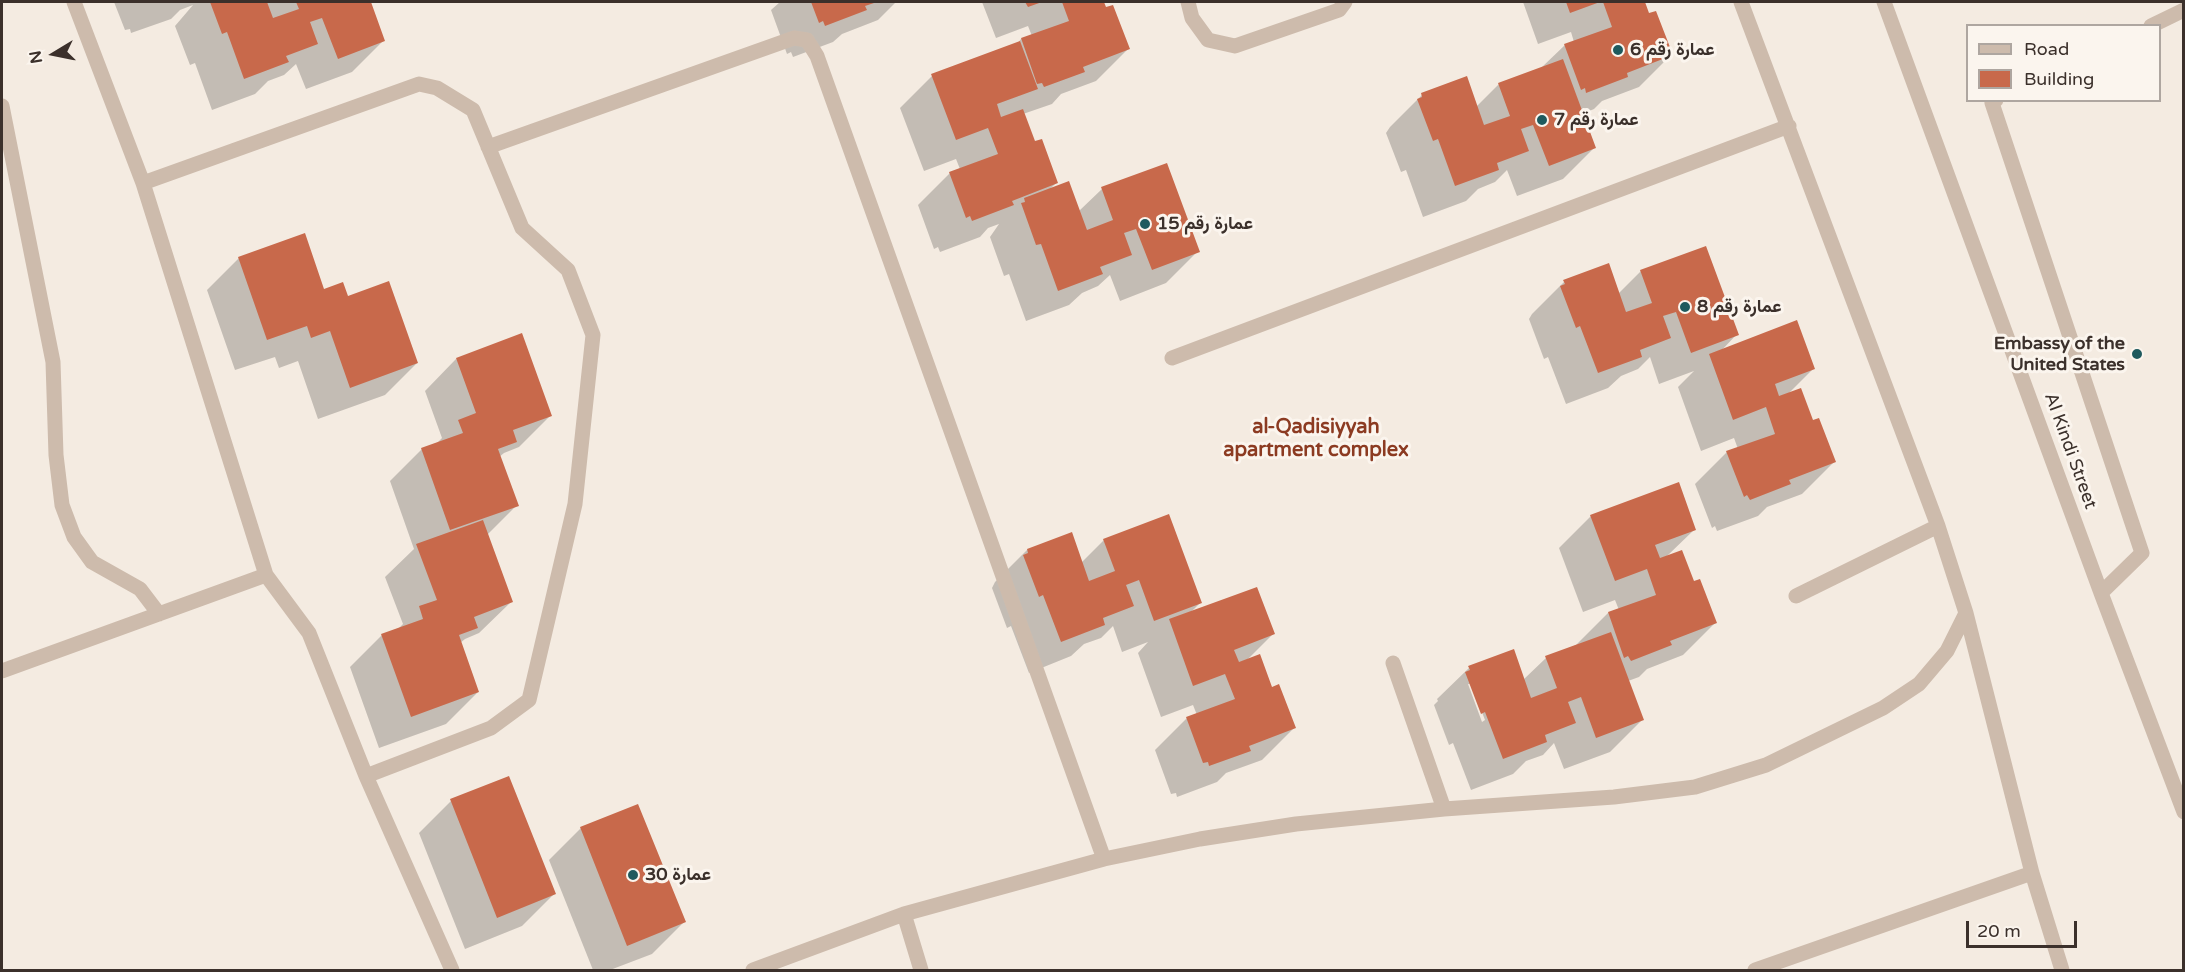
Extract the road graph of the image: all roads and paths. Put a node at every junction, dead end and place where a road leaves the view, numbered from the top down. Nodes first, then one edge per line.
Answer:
1 (74, 2) edge
2 (1188, 2) edge
3 (1345, 2) edge
4 (1742, 2) edge
5 (1884, 2) edge
6 (2184, 10) edge
7 (2155, 24) edge
8 (1993, 102) edge
9 (2, 106) edge
10 (1789, 126) junction
11 (488, 147) junction
12 (143, 183) junction
13 (1172, 358) dead end
14 (1938, 526) junction
15 (266, 575) junction
16 (2101, 592) junction
17 (1796, 596) dead end
18 (1966, 613) junction
19 (159, 614) junction
20 (1393, 663) dead end
21 (2, 671) edge
22 (366, 776) junction
23 (1444, 810) junction
24 (2184, 812) edge
25 (1104, 859) junction
26 (2032, 873) junction
27 (904, 914) junction
28 (452, 970) edge
29 (753, 970) edge
30 (921, 970) edge
31 (1755, 970) edge
32 (2062, 970) edge

1 - 12 street
2 - 3 street
4 - 10 street
5 - 16 street, Al Kindi Street
6 - 7 street
8 - 16 street
9 - 19 street
10 - 13 street
10 - 14 street
11 - 12 street
11 - 22 street
11 - 25 street
12 - 15 street
14 - 17 street
14 - 18 street
15 - 19 street
15 - 22 street
16 - 24 street, Al Kindi Street
18 - 23 street
18 - 26 street
19 - 21 street
20 - 23 street
22 - 28 street
23 - 25 street
25 - 27 street
26 - 31 street
26 - 32 street
27 - 29 street
27 - 30 street

